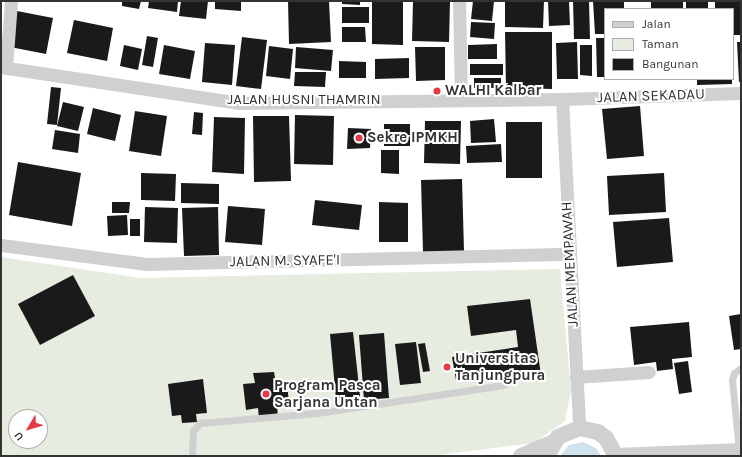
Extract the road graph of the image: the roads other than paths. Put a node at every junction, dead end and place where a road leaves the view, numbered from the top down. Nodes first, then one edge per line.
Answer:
1 (11, 1) edge
2 (459, 1) edge
3 (3, 67) edge
4 (741, 93) edge
5 (461, 98) junction
6 (562, 99) junction
7 (1, 245) edge
8 (570, 254) junction
9 (741, 368) edge
10 (649, 372) dead end
11 (576, 377) junction
12 (504, 385) dead end
13 (579, 428) junction
14 (549, 449) edge
15 (740, 451) edge
16 (192, 456) edge
17 (521, 456) edge
18 (616, 456) edge

1 - 3 street
2 - 5 street
3 - 5 street, JALAN HUSNI THAMRIN
4 - 6 street, JALAN SEKADAU
5 - 6 street, JALAN HUSNI THAMRIN
6 - 8 street, JALAN MEMPAWAH
7 - 8 street, JALAN M. SYAFE'I
8 - 11 street, JALAN MEMPAWAH
9 - 15 lane
10 - 11 street
11 - 13 street, JALAN MEMPAWAH
12 - 16 lane
13 - 14 street
13 - 18 street
14 - 17 street
15 - 18 street

